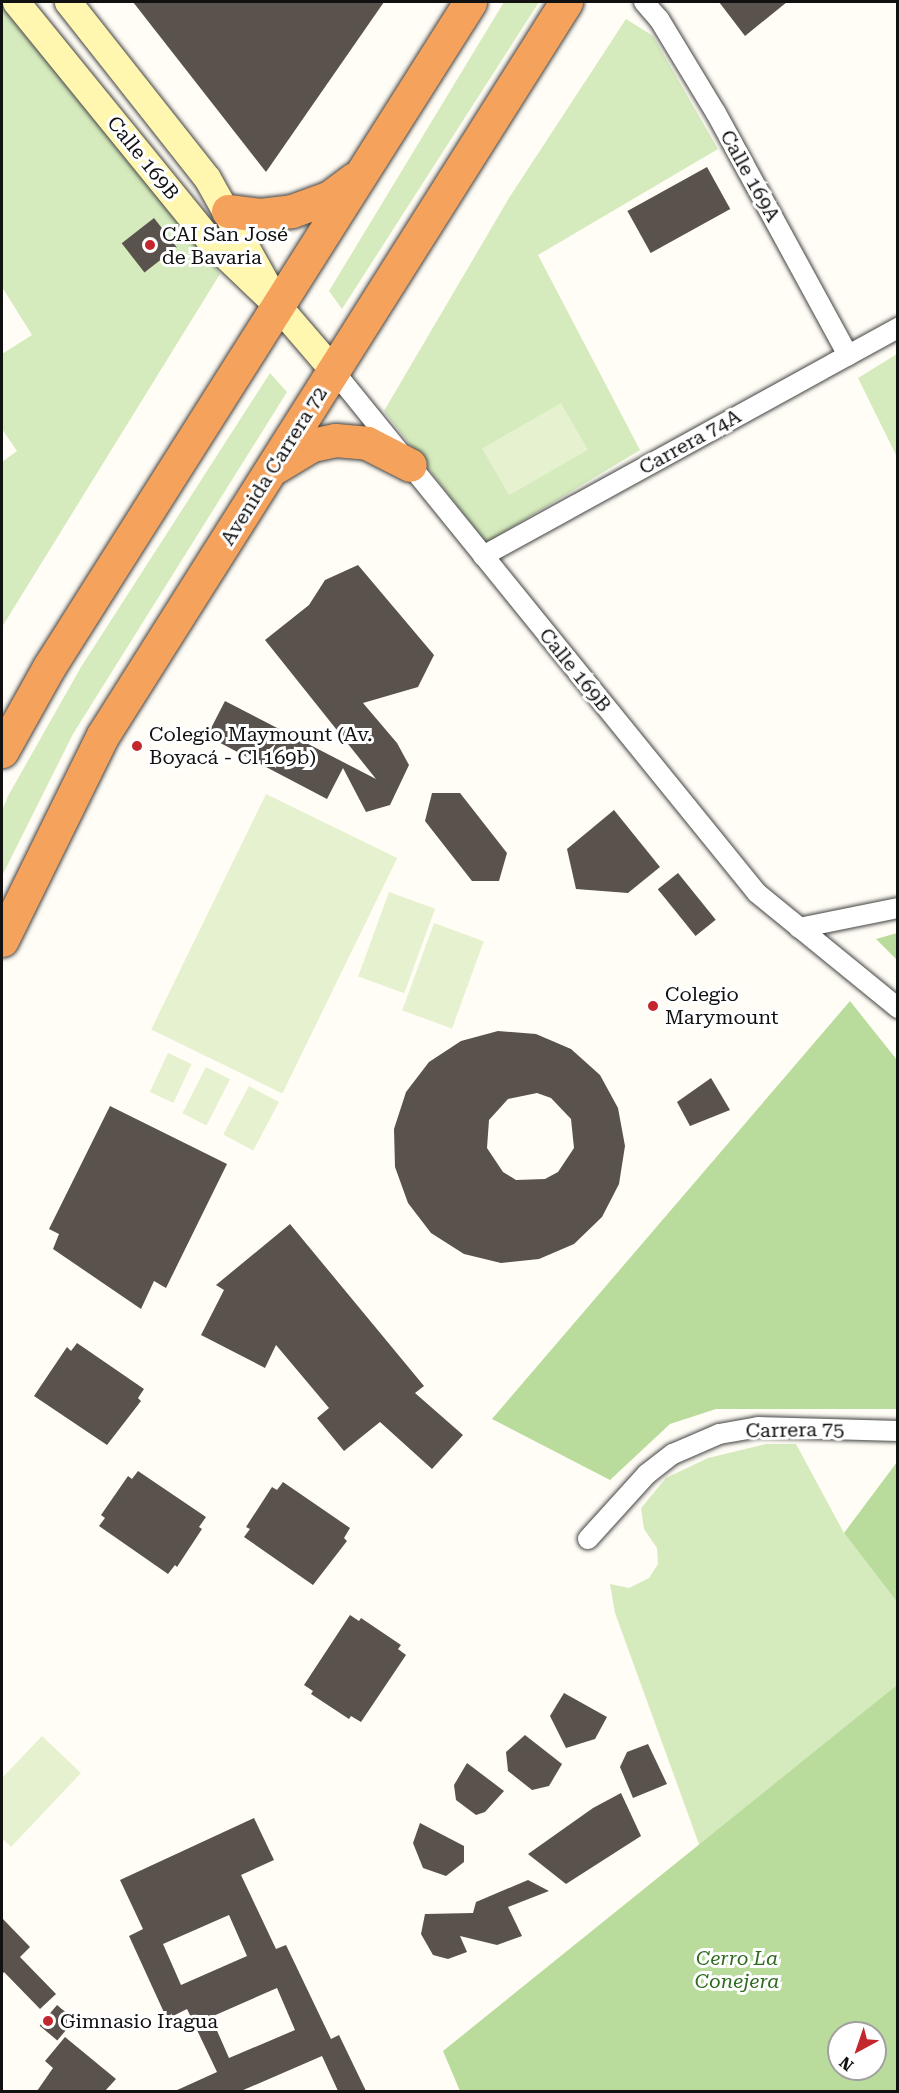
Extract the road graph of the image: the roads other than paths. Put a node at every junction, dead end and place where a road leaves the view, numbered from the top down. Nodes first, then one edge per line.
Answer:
1 (16, 2) edge
2 (68, 2) edge
3 (470, 2) edge
4 (566, 2) edge
5 (644, 2) edge
6 (363, 173) junction
7 (228, 211) junction
8 (278, 306) junction
9 (897, 328) edge
10 (848, 355) junction
11 (333, 370) junction
12 (410, 465) junction
13 (273, 470) junction
14 (483, 556) junction
15 (2, 751) edge
16 (897, 908) edge
17 (799, 928) junction
18 (2, 940) edge
19 (897, 1008) edge
20 (897, 1431) edge
21 (588, 1539) dead end

1 - 8 main road, Calle 169B
2 - 7 main road, Calle 169B
3 - 6 highway
4 - 11 highway, Avenida Carrera 72
5 - 10 street, Calle 169A
6 - 7 highway
6 - 8 highway
7 - 8 main road, Calle 169B
8 - 11 main road, Calle 169B
8 - 15 highway
9 - 10 street, Carrera 74A
10 - 14 street, Carrera 74A
11 - 12 street, Calle 169B
11 - 13 highway, Avenida Carrera 72
12 - 13 highway
12 - 14 street, Calle 169B
13 - 18 highway, Avenida Carrera 72
14 - 17 street, Calle 169B
16 - 17 street
17 - 19 street, Calle 169B
20 - 21 street, Carrera 75

